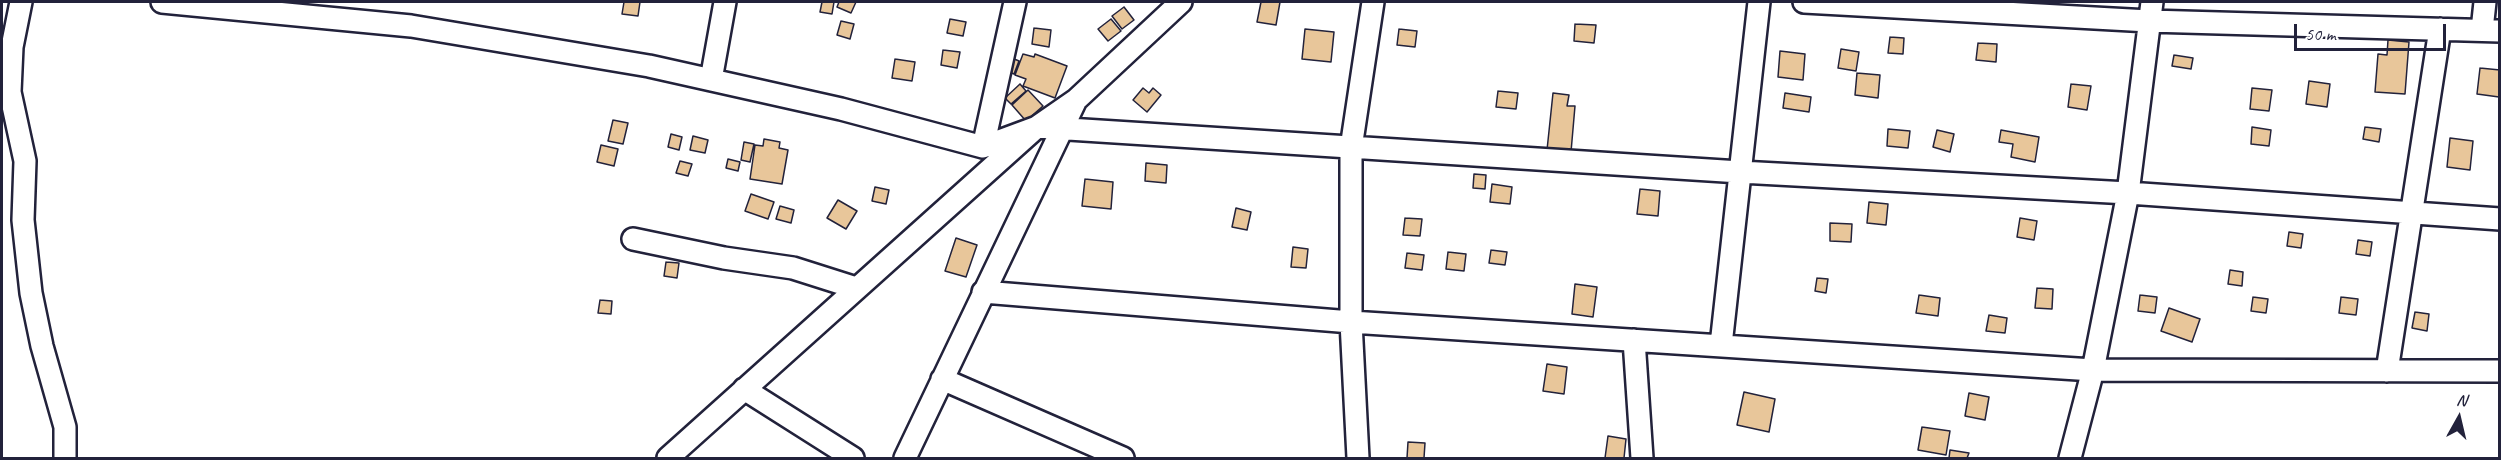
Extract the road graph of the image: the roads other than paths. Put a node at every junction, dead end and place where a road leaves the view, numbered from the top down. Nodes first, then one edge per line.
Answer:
1 (21, 2) edge
2 (162, 2) edge
3 (725, 2) edge
4 (1016, 2) edge
5 (1181, 2) edge
6 (1373, 2) edge
7 (1759, 2) edge
8 (1804, 2) edge
9 (2485, 2) edge
10 (368, 11) edge
11 (2150, 11) edge
12 (2440, 29) junction
13 (2491, 30) edge
14 (711, 80) junction
15 (1076, 100) junction
16 (1037, 127) junction
17 (1061, 128) junction
18 (983, 147) junction
19 (1351, 148) junction
20 (1740, 172) junction
21 (2128, 193) junction
22 (2411, 213) junction
23 (2499, 219) edge
24 (633, 239) dead end
25 (856, 288) junction
26 (984, 292) junction
27 (1351, 322) junction
28 (1634, 340) junction
29 (1721, 345) junction
30 (2093, 370) junction
31 (2387, 371) junction
32 (2499, 372) edge
33 (942, 380) junction
34 (744, 389) junction
35 (65, 459) edge
36 (668, 459) edge
37 (853, 459) edge
38 (905, 459) edge
39 (1123, 459) edge
40 (1358, 459) edge
41 (1642, 459) edge
42 (2070, 459) edge

1 - 35 street
2 - 10 street
3 - 14 street
4 - 18 street
5 - 15 street
6 - 19 street
7 - 20 street
8 - 11 street
9 - 13 street
10 - 14 street
11 - 12 street
11 - 21 street
12 - 13 street
12 - 22 street
14 - 18 street
15 - 16 street
15 - 17 street
16 - 17 street
16 - 18 street
16 - 25 street
17 - 19 street
17 - 26 street
19 - 20 street
19 - 27 street
20 - 21 street
20 - 29 street
21 - 22 street
21 - 30 street
22 - 23 street
22 - 31 street
24 - 25 street
25 - 34 street
26 - 27 street
26 - 33 street
27 - 28 street
27 - 40 street
28 - 29 street
28 - 41 street
29 - 30 street
30 - 31 street
30 - 42 street
31 - 32 street
33 - 38 street
33 - 39 street
34 - 36 street
34 - 37 street

